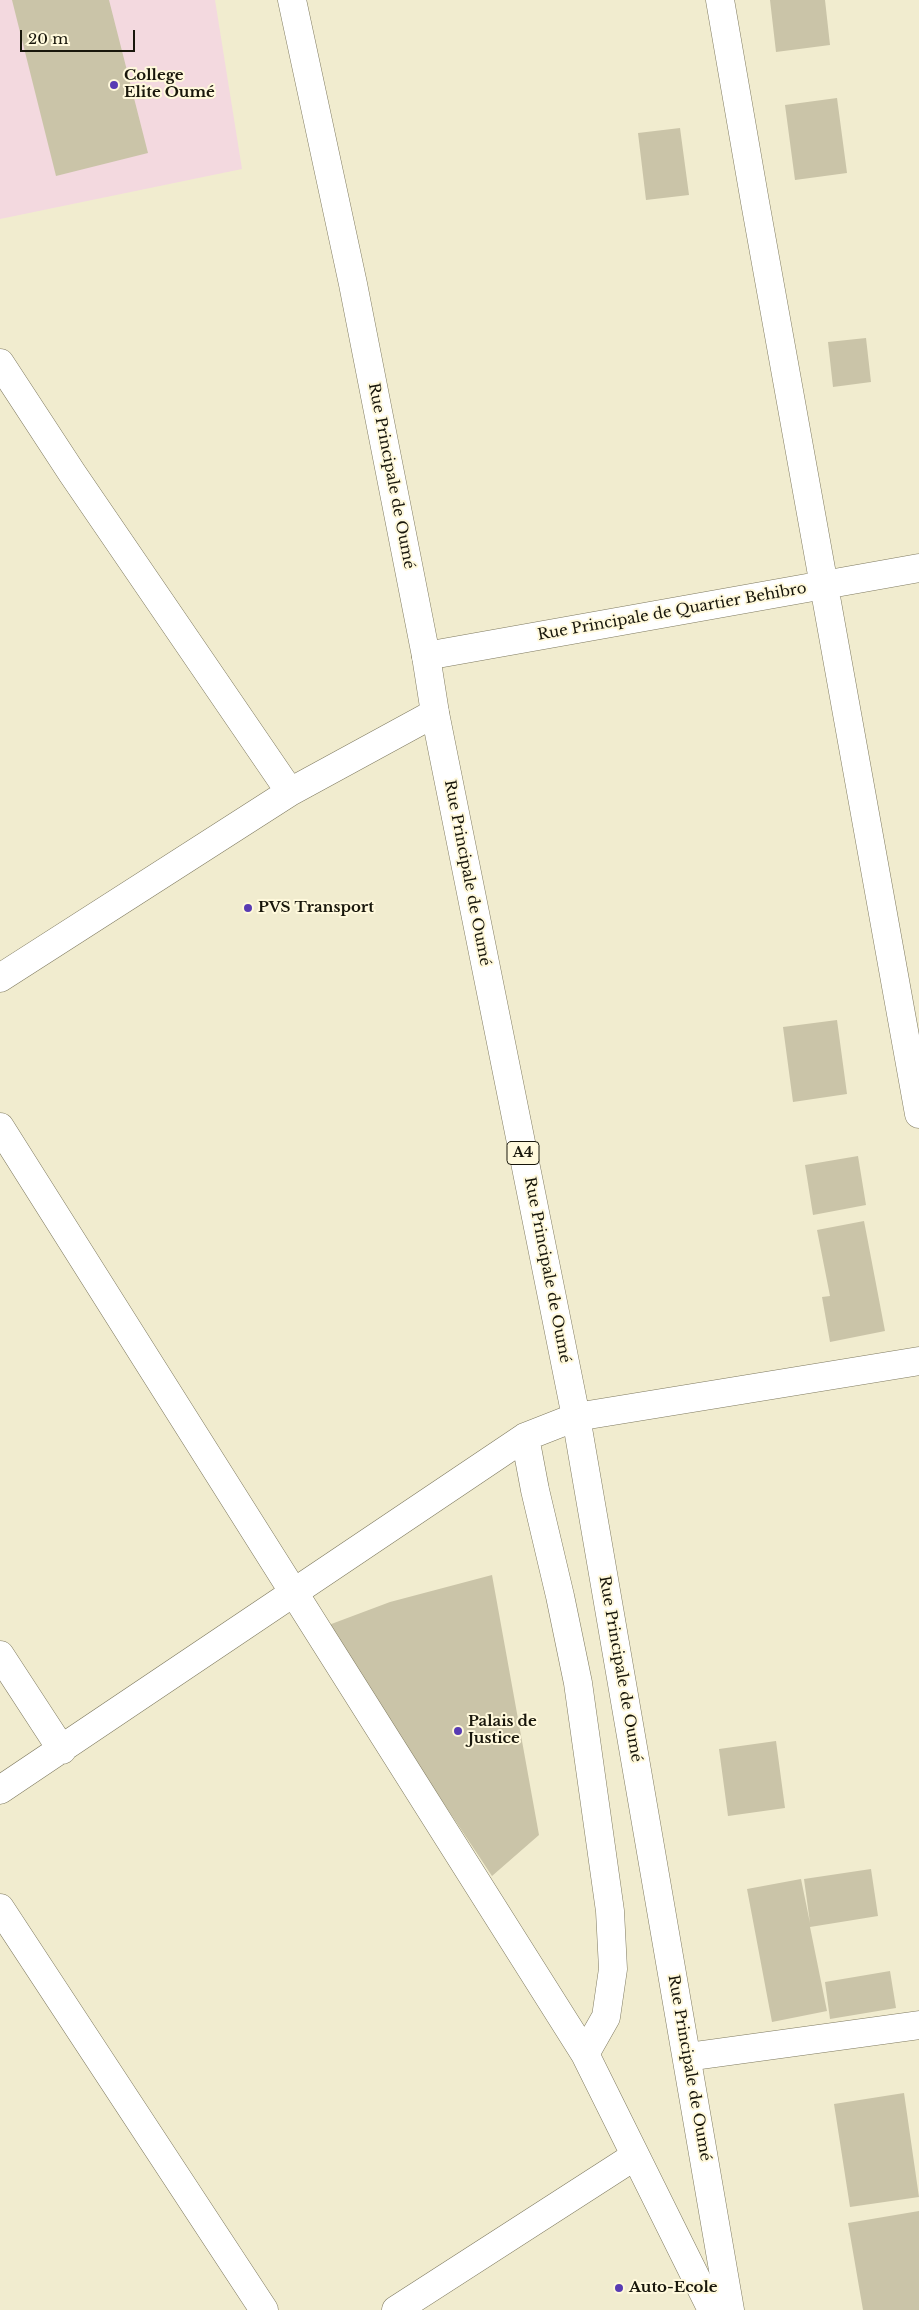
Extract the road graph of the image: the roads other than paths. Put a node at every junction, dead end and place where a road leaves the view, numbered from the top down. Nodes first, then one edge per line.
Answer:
1 (292, 0) edge
2 (720, 0) edge
3 (0, 363) edge
4 (919, 568) edge
5 (823, 585) junction
6 (426, 656) junction
7 (435, 713) junction
8 (290, 792) junction
9 (0, 978) edge
10 (919, 1114) edge
11 (0, 1127) edge
12 (919, 1361) edge
13 (576, 1417) junction
14 (525, 1437) junction
15 (293, 1593) junction
16 (0, 1655) edge
17 (62, 1750) junction
18 (0, 1790) edge
19 (0, 1908) edge
20 (919, 2025) edge
21 (585, 2054) junction
22 (688, 2057) junction
23 (635, 2156) junction
24 (264, 2310) edge
25 (396, 2310) edge
26 (712, 2310) edge
27 (730, 2310) edge

1 - 6 street, Rue Principale de Oumé / A4
2 - 5 street
3 - 8 street
4 - 5 street, Rue Principale de Quartier Behibro
5 - 6 street, Rue Principale de Quartier Behibro
5 - 10 street
6 - 7 street, Rue Principale de Oumé / A4
7 - 8 street
7 - 13 street, Rue Principale de Oumé / A4
8 - 9 street
11 - 15 street
12 - 13 street
13 - 14 street
13 - 22 street, Rue Principale de Oumé / A4
14 - 15 street
14 - 21 street
15 - 17 street
15 - 21 street
16 - 17 street
17 - 18 street
19 - 24 street
20 - 22 street
21 - 23 street
22 - 27 street, Rue Principale de Oumé / A4
23 - 25 street
23 - 26 street

